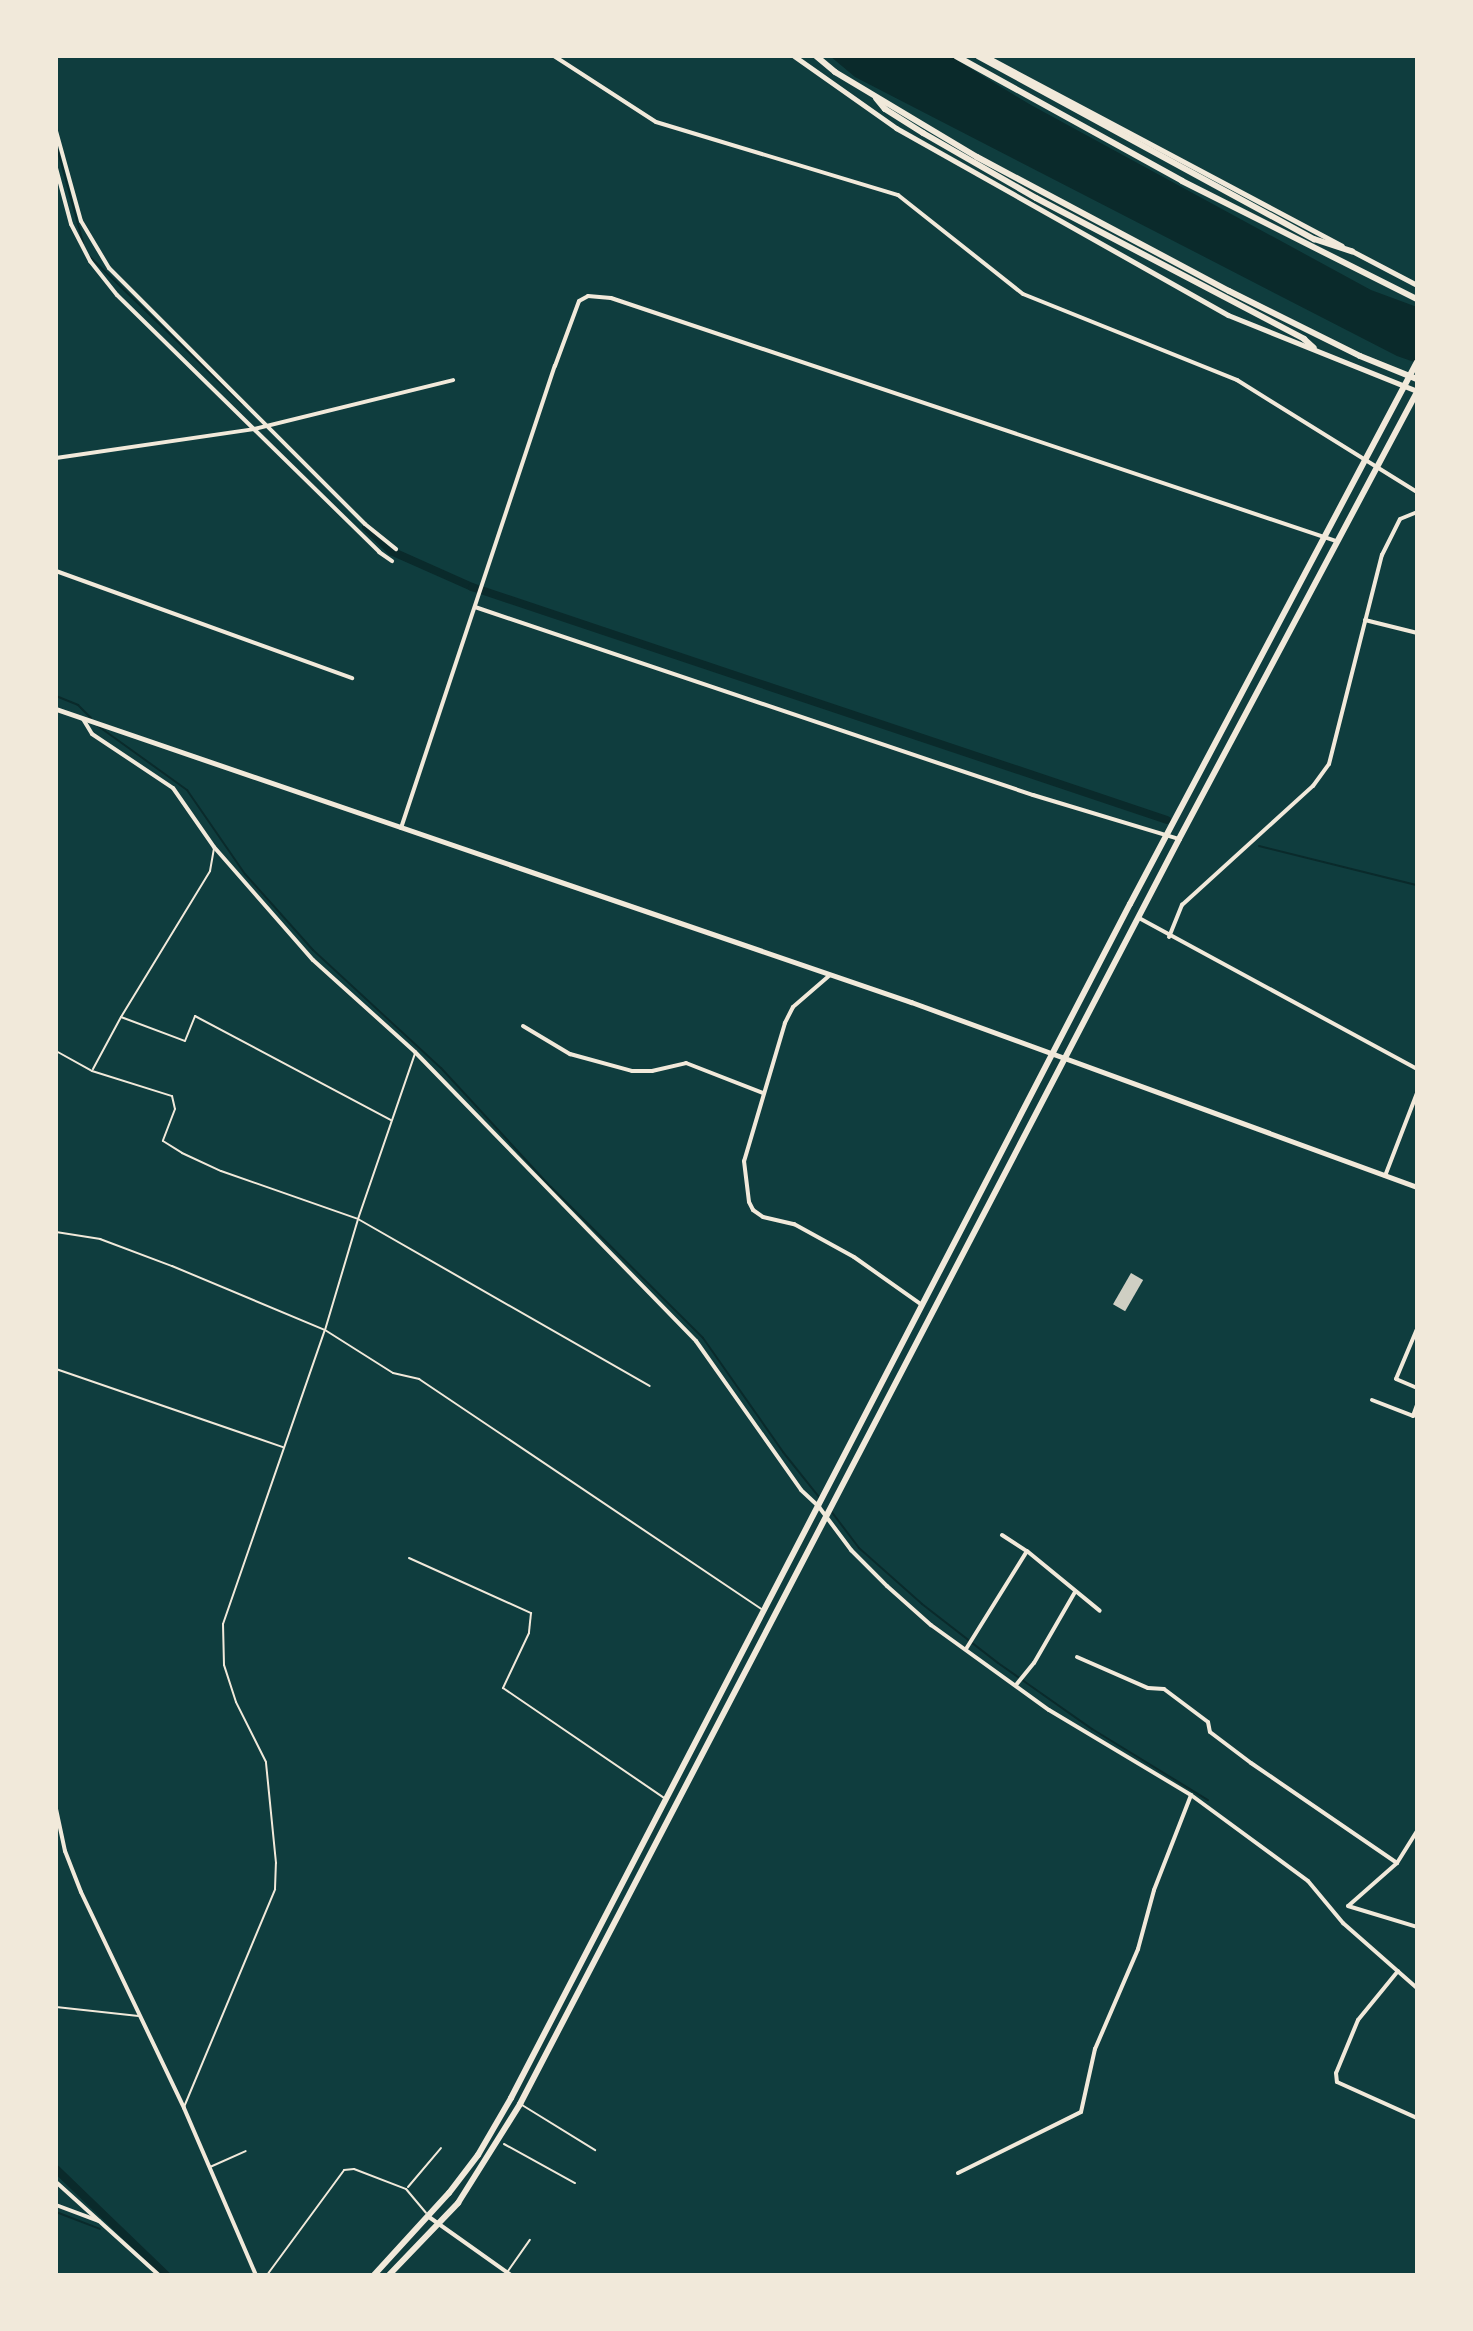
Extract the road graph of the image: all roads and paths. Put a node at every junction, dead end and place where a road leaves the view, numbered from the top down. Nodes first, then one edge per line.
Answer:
1 (554, 56) edge
2 (794, 56) edge
3 (816, 56) edge
4 (956, 56) edge
5 (978, 56) edge
6 (985, 56) edge
7 (873, 95) junction
8 (56, 131) edge
9 (56, 168) edge
10 (1352, 251) junction
11 (1417, 285) edge
12 (1417, 299) edge
13 (1314, 348) junction
14 (1416, 365) edge
15 (1417, 379) edge
16 (453, 380) dead end
17 (1404, 386) junction
18 (1417, 392) edge
19 (266, 426) junction
20 (255, 429) junction
21 (56, 458) edge
22 (1368, 461) junction
23 (1378, 467) junction
24 (1417, 492) edge
25 (1417, 512) edge
26 (1327, 537) junction
27 (1338, 542) junction
28 (396, 549) dead end
29 (392, 561) dead end
30 (56, 571) edge
31 (475, 607) junction
32 (1364, 620) junction
33 (1417, 633) edge
34 (352, 678) dead end
35 (56, 709) edge
36 (83, 719) junction
37 (401, 828) junction
38 (1166, 835) junction
39 (1179, 839) junction
40 (214, 847) junction
41 (1139, 918) junction
42 (1169, 937) junction
43 (830, 975) junction
44 (121, 1017) junction
45 (523, 1026) dead end
46 (56, 1051) edge
47 (415, 1052) junction
48 (1053, 1053) junction
49 (1067, 1057) junction
50 (1417, 1069) edge
51 (92, 1071) junction
52 (763, 1093) junction
53 (1417, 1093) edge
54 (392, 1120) junction
55 (1385, 1176) junction
56 (1417, 1187) edge
57 (358, 1219) junction
58 (56, 1232) edge
59 (923, 1306) junction
60 (1417, 1329) edge
61 (325, 1330) junction
62 (56, 1369) edge
63 (650, 1386) dead end
64 (1417, 1388) edge
65 (1372, 1400) dead end
66 (1417, 1405) edge
67 (284, 1448) junction
68 (819, 1507) junction
69 (827, 1517) junction
70 (1002, 1535) dead end
71 (1027, 1551) junction
72 (409, 1558) dead end
73 (1075, 1592) junction
74 (1100, 1611) dead end
75 (766, 1613) junction
76 (775, 1620) junction
77 (966, 1649) junction
78 (1077, 1657) dead end
79 (1016, 1685) junction
80 (1191, 1795) junction
81 (668, 1800) junction
82 (56, 1809) edge
83 (1417, 1831) edge
84 (1397, 1863) junction
85 (1417, 1927) edge
86 (581, 1964) junction
87 (592, 1970) junction
88 (1398, 1971) junction
89 (1417, 1988) edge
90 (56, 2007) edge
91 (141, 2016) junction
92 (511, 2098) junction
93 (520, 2104) junction
94 (184, 2108) junction
95 (1417, 2118) edge
96 (500, 2142) junction
97 (441, 2148) dead end
98 (595, 2150) dead end
99 (246, 2151) dead end
100 (209, 2168) junction
101 (958, 2173) dead end
102 (56, 2182) edge
103 (575, 2183) dead end
104 (406, 2189) junction
105 (56, 2205) edge
106 (429, 2217) junction
107 (101, 2222) junction
108 (439, 2225) junction
109 (530, 2240) dead end
110 (509, 2274) edge
111 (159, 2275) edge
112 (256, 2275) edge
113 (267, 2275) edge
114 (374, 2275) edge
115 (389, 2275) edge

1 - 22 street
2 - 13 main road
3 - 7 main road
4 - 12 main road
5 - 10 main road
6 - 10 main road
7 - 13 main road
7 - 15 main road
8 - 19 street
9 - 20 street
10 - 11 main road
13 - 17 main road
14 - 17 main road
16 - 19 street
17 - 18 main road
17 - 22 main road
18 - 23 main road
19 - 20 street
19 - 28 street
20 - 21 street
20 - 29 street
22 - 23 street
22 - 26 main road
23 - 24 street
23 - 27 main road
25 - 32 street
26 - 27 street
26 - 31 street
26 - 38 main road
27 - 39 main road
30 - 34 street
31 - 37 street
31 - 38 street
32 - 33 street
32 - 42 street
35 - 36 main road
36 - 37 main road
36 - 40 street
37 - 43 main road
38 - 39 street
38 - 48 main road
39 - 41 main road
40 - 44 lane
40 - 47 street
41 - 42 street
41 - 49 main road
42 - 50 street
43 - 48 main road
43 - 52 street
44 - 51 lane
44 - 54 lane
45 - 52 street
46 - 51 lane
47 - 54 lane
47 - 68 street
48 - 49 main road
48 - 59 main road
49 - 55 main road
49 - 69 main road
51 - 57 lane
52 - 59 street
53 - 55 street
54 - 57 lane
55 - 56 main road
57 - 61 lane
57 - 63 lane
58 - 61 lane
59 - 68 main road
60 - 64 street
61 - 67 lane
61 - 75 lane
62 - 67 lane
65 - 66 street
67 - 94 lane
68 - 69 street
68 - 75 main road
69 - 76 main road
69 - 77 street
70 - 71 street
71 - 73 street
71 - 77 street
72 - 81 lane
73 - 74 street
73 - 79 street
75 - 76 lane
75 - 81 main road
76 - 87 main road
77 - 79 street
78 - 84 street
79 - 80 street
80 - 88 street
80 - 101 street
81 - 86 main road
82 - 91 street
83 - 84 street
84 - 85 street
86 - 87 main road
86 - 92 main road
87 - 93 main road
88 - 89 street
88 - 95 street
90 - 91 lane
91 - 94 street
92 - 93 lane
92 - 106 main road
93 - 96 main road
93 - 98 lane
94 - 100 street
96 - 103 path
96 - 108 main road
97 - 104 lane
99 - 100 lane
100 - 112 street
102 - 107 street
104 - 106 lane
104 - 113 lane
105 - 107 street
106 - 108 street
106 - 114 main road
107 - 111 street
108 - 110 street
108 - 115 main road
109 - 110 lane

